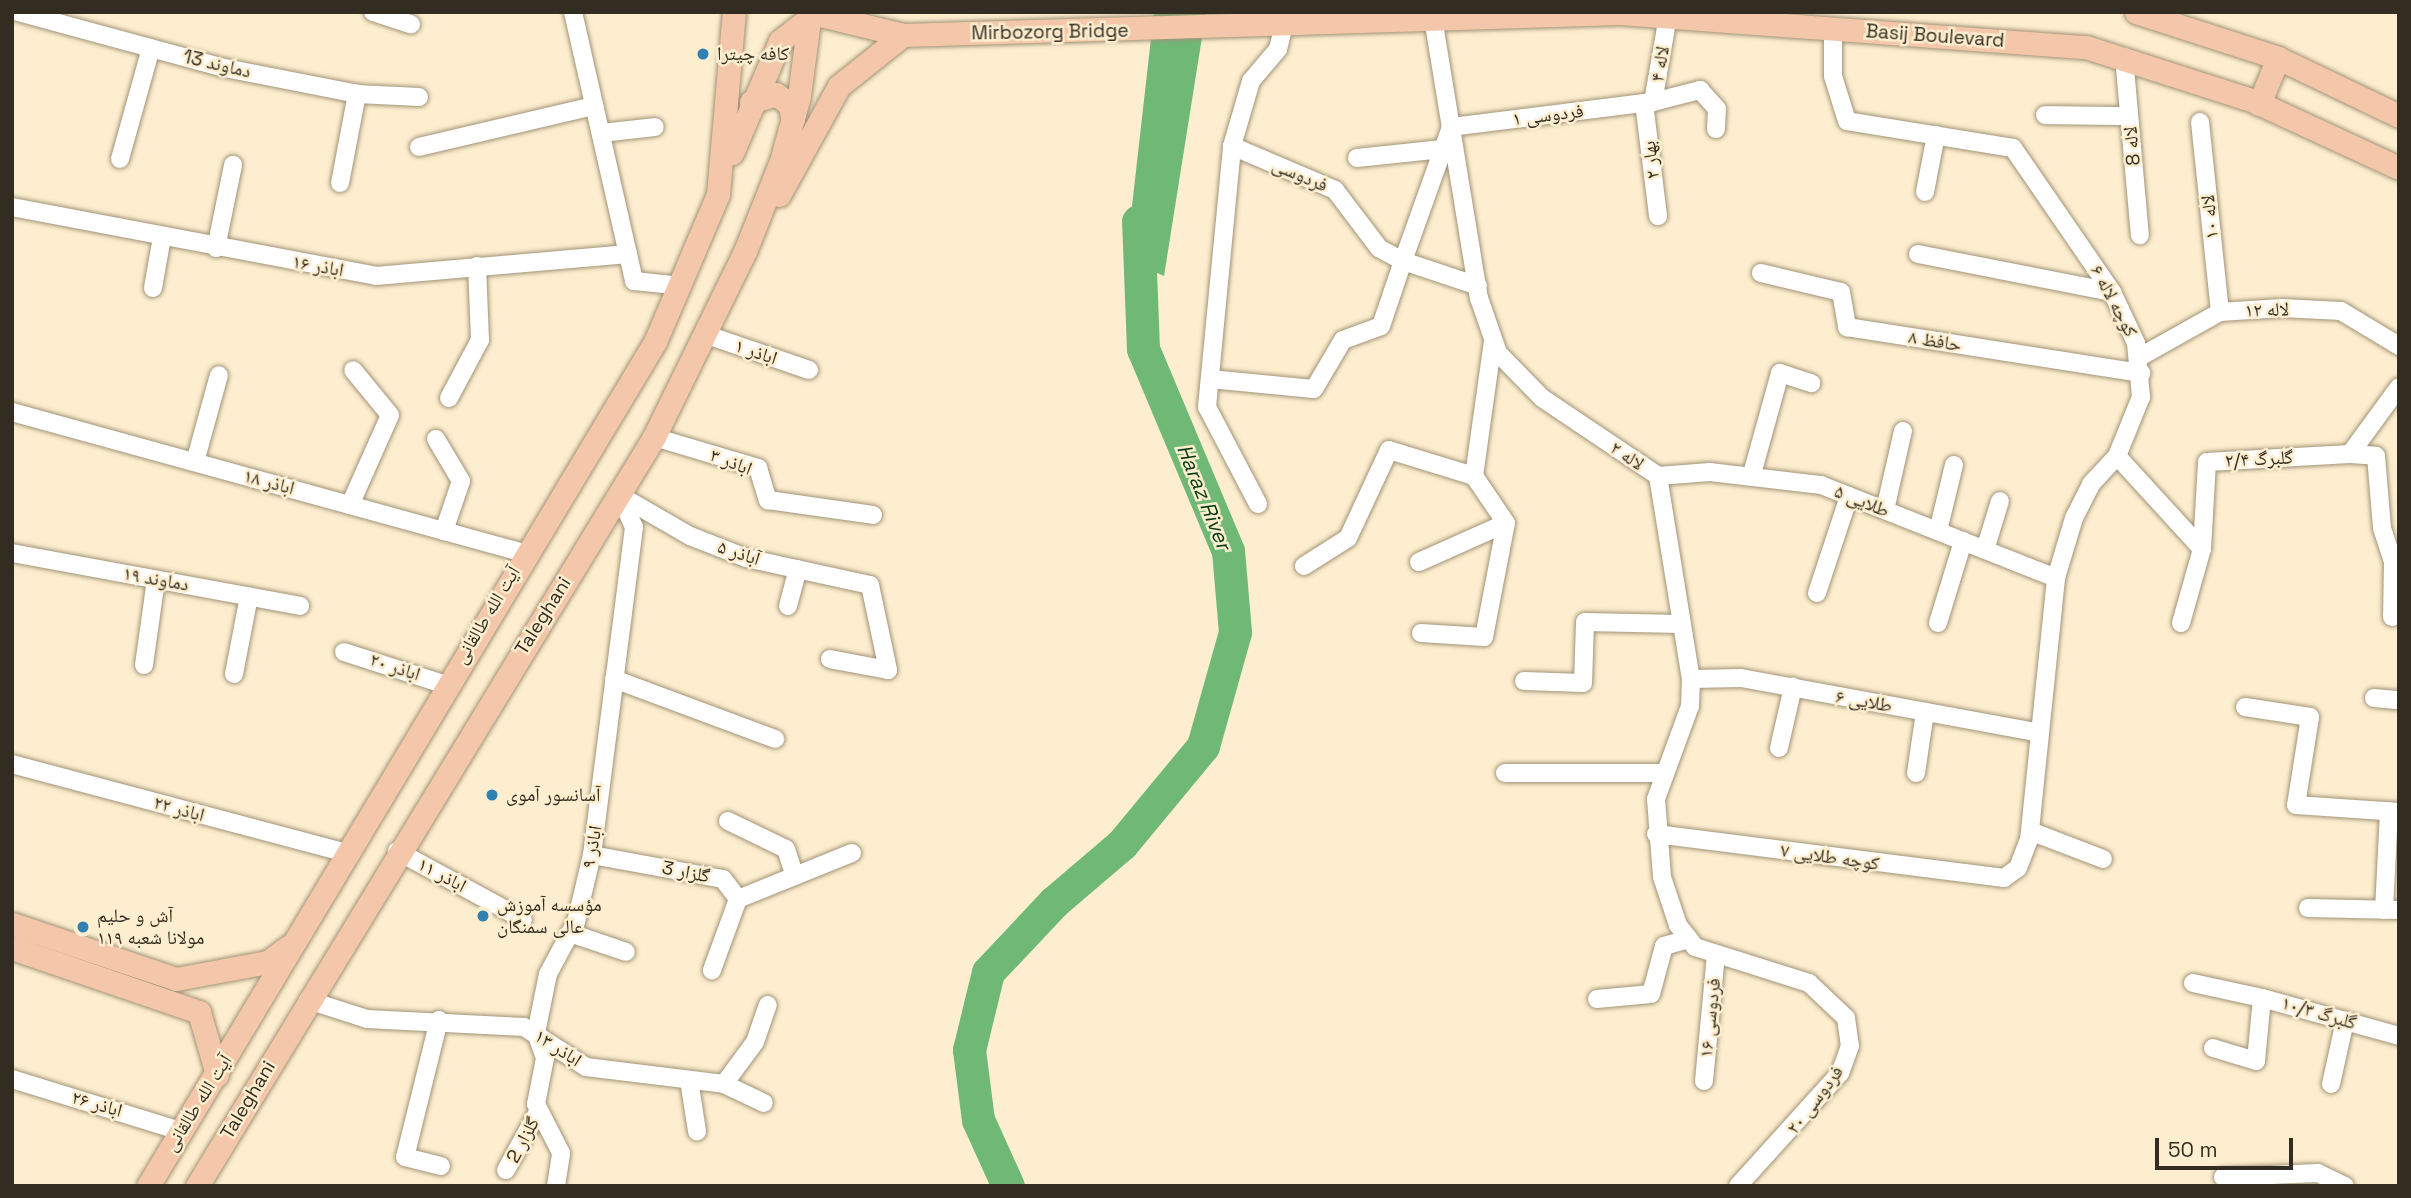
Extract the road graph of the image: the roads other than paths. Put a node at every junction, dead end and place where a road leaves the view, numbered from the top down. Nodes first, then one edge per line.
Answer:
1 (18, 12) edge
2 (373, 12) edge
3 (573, 12) edge
4 (734, 12) edge
5 (2136, 12) edge
6 (812, 13) edge
7 (1391, 16) edge
8 (1668, 16) junction
9 (1433, 19) junction
10 (411, 24) dead end
11 (1284, 26) junction
12 (1239, 27) joint
13 (1833, 29) junction
14 (903, 35) junction
15 (151, 48) junction
16 (2124, 57) junction
17 (2278, 58) junction
18 (357, 94) junction
19 (419, 97) dead end
20 (751, 102) junction
21 (1649, 103) junction
22 (2259, 104) junction
23 (594, 106) junction
24 (2045, 115) dead end
25 (2129, 116) junction
26 (2399, 116) edge
27 (793, 120) junction
28 (2200, 122) dead end
29 (655, 127) dead end
30 (1451, 127) junction
31 (1716, 129) dead end
32 (601, 133) junction
33 (1936, 135) junction
34 (1232, 146) junction
35 (419, 147) dead end
36 (1443, 149) junction
37 (1357, 158) dead end
38 (120, 159) dead end
39 (233, 165) dead end
40 (2399, 168) edge
41 (340, 183) dead end
42 (1925, 192) dead end
43 (718, 194) junction
44 (12, 207) edge
45 (1658, 216) dead end
46 (2140, 235) dead end
47 (162, 237) junction
48 (216, 248) junction
49 (746, 249) junction
50 (628, 254) junction
51 (1918, 254) dead end
52 (1404, 261) junction
53 (477, 266) junction
54 (1761, 273) dead end
55 (682, 286) junction
56 (1478, 286) junction
57 (153, 288) dead end
58 (2112, 292) junction
59 (2220, 312) junction
60 (704, 334) junction
61 (1493, 340) junction
62 (2399, 346) edge
63 (2140, 366) junction
64 (353, 370) dead end
65 (809, 370) dead end
66 (219, 375) dead end
67 (1210, 379) junction
68 (1811, 383) dead end
69 (2399, 387) edge
70 (449, 398) dead end
71 (12, 412) edge
72 (1903, 431) dead end
73 (654, 437) junction
74 (436, 439) dead end
75 (2350, 454) junction
76 (2116, 456) junction
77 (195, 462) junction
78 (1954, 465) dead end
79 (1752, 474) junction
80 (1474, 476) junction
81 (1658, 476) junction
82 (619, 495) junction
83 (1849, 496) junction
84 (2000, 502) dead end
85 (1258, 504) dead end
86 (350, 505) junction
87 (1885, 510) junction
88 (873, 516) dead end
89 (1506, 523) junction
90 (444, 531) junction
91 (1938, 531) junction
92 (1963, 541) junction
93 (2203, 549) junction
94 (1985, 550) junction
95 (12, 553) edge
96 (524, 553) junction
97 (1419, 562) dead end
98 (1304, 565) dead end
99 (798, 569) junction
100 (2056, 578) junction
101 (156, 580) junction
102 (1816, 593) dead end
103 (248, 596) junction
104 (300, 606) dead end
105 (788, 606) dead end
106 (2392, 617) dead end
107 (1938, 622) dead end
108 (2181, 623) dead end
109 (1681, 624) junction
110 (1421, 633) dead end
111 (344, 652) dead end
112 (830, 659) dead end
113 (144, 665) dead end
114 (234, 674) dead end
115 (614, 679) junction
116 (1691, 679) junction
117 (1524, 681) dead end
118 (446, 685) junction
119 (1793, 687) junction
120 (2374, 698) dead end
121 (2399, 700) edge
122 (2245, 707) dead end
123 (1925, 712) junction
124 (2036, 732) junction
125 (775, 739) dead end
126 (1779, 748) dead end
127 (12, 764) edge
128 (1664, 773) junction
129 (1505, 774) dead end
130 (1916, 774) dead end
131 (2394, 811) edge
132 (728, 821) dead end
133 (2030, 831) junction
134 (1656, 834) junction
135 (397, 851) junction
136 (346, 853) junction
137 (852, 853) dead end
138 (592, 855) junction
139 (2103, 859) dead end
140 (795, 876) junction
141 (2004, 878) joint
142 (738, 899) junction
143 (2308, 908) dead end
144 (2391, 910) edge
145 (523, 919) dead end
146 (12, 925) edge
147 (570, 933) junction
148 (1689, 939) junction
149 (293, 943) junction
150 (12, 948) edge
151 (626, 952) dead end
152 (1716, 956) junction
153 (712, 970) dead end
154 (2193, 983) dead end
155 (170, 988) junction
156 (2262, 998) junction
157 (1597, 999) dead end
158 (308, 1000) junction
159 (768, 1005) dead end
160 (439, 1020) junction
161 (2345, 1021) junction
162 (536, 1033) junction
163 (2399, 1036) edge
164 (2213, 1048) dead end
165 (217, 1074) junction
166 (12, 1079) edge
167 (689, 1080) junction
168 (1704, 1080) dead end
169 (724, 1084) junction
170 (2331, 1084) dead end
171 (764, 1103) dead end
172 (539, 1110) junction
173 (180, 1131) junction
174 (697, 1131) dead end
175 (441, 1166) dead end
176 (506, 1170) dead end
177 (2223, 1177) dead end
178 (148, 1186) edge
179 (197, 1186) edge
180 (556, 1186) edge
181 (1738, 1186) edge
182 (2345, 1186) edge

1 - 15 street, دماوند 13
2 - 10 street
3 - 23 street
4 - 43 main road, آیت الله طالقانی
5 - 17 main road
6 - 14 main road, Mirbozorg Bridge
6 - 20 main road
6 - 27 main road, Taleghani
7 - 9 main road, Basij Boulevard
7 - 11 main road, Basij Boulevard
8 - 9 main road, Basij Boulevard
8 - 13 main road, Basij Boulevard
8 - 21 street, لاله ۴
9 - 30 street, لاله ۲
11 - 12 main road, Basij Boulevard
11 - 34 street
12 - 14 main road, Mirbozorg Bridge
13 - 16 main road, Basij Boulevard
13 - 33 street, کوچه لاله ۶
14 - 49 main road
15 - 18 street, دماوند 13
15 - 38 street
16 - 22 main road, Basij Boulevard
16 - 25 street, لاله 8
17 - 22 main road
17 - 26 main road
18 - 19 street, دماوند 13
18 - 41 street
20 - 27 main road
20 - 43 main road
21 - 30 street, فردوسی ۱
21 - 31 street, فردوسی ۱
21 - 45 street, بهار ۲
22 - 40 main road, Basij Boulevard
23 - 32 street
23 - 35 street
24 - 25 street
25 - 46 street, لاله 8
27 - 49 main road, Taleghani
28 - 59 street, لاله ۱۰
29 - 32 street
30 - 36 street
30 - 56 street, لاله ۲
32 - 50 street
33 - 42 street
33 - 58 street, کوچه لاله ۶
34 - 52 street, فردوسی
34 - 67 street
36 - 37 street
36 - 52 street
39 - 48 street
43 - 55 main road, آیت الله طالقانی
44 - 47 street, اباذر ۱۶
47 - 48 street, اباذر ۱۶
47 - 57 street
48 - 53 street, اباذر ۱۶
49 - 60 main road, Taleghani
50 - 53 street, اباذر ۱۶
50 - 55 street
51 - 58 street
52 - 56 street, فردوسی
52 - 67 street
53 - 70 street
54 - 63 street, حافظ ۸
55 - 96 main road, آیت الله طالقانی
56 - 61 street, لاله ۲
58 - 63 street, کوچه لاله ۶
59 - 62 street, لاله ۱۲
59 - 63 street, لاله ۱۲
60 - 65 street, اباذر ۱
60 - 73 main road, Taleghani
61 - 80 street
61 - 81 street, لاله ۲
63 - 76 street, کوچه لاله ۶
64 - 86 street
66 - 77 street
67 - 85 street
68 - 79 street
69 - 75 street
71 - 77 street, اباذر ۱۸
72 - 87 street
73 - 82 main road, Taleghani
73 - 88 street, اباذر ۳
74 - 90 street
75 - 93 street, گلبرگ ۲/۴
75 - 106 street
76 - 93 street
76 - 100 street, کوچه لاله ۶
77 - 86 street, اباذر ۱۸
78 - 91 street
79 - 81 street, طلایی ۵
79 - 83 street, طلایی ۵
80 - 89 street
80 - 98 street
81 - 109 street, لاله ۲
82 - 99 street, آباذر ۵
82 - 115 street, اباذر ۹
82 - 135 main road, Taleghani
83 - 87 street, طلایی ۵
83 - 102 street
84 - 94 street
86 - 90 street, اباذر ۱۸
87 - 91 street, طلایی ۵
89 - 97 street
89 - 110 street
90 - 96 street, اباذر ۱۸
91 - 92 street, طلایی ۵
92 - 94 street, طلایی ۵
92 - 107 street
93 - 108 street, گلبرگ ۲/۴
94 - 100 street, طلایی ۵
95 - 101 street, دماوند ۱۹
96 - 118 main road, آیت الله طالقانی
99 - 105 street
99 - 112 street, آباذر ۵
100 - 124 street, کوچه لاله ۶
101 - 103 street, دماوند ۱۹
101 - 113 street
103 - 104 street, دماوند ۱۹
103 - 114 street
109 - 116 street, لاله ۲
109 - 117 street
111 - 118 street, اباذر ۲۰
115 - 125 street
115 - 138 street, اباذر ۹
116 - 119 street, طلایی ۶
116 - 128 street, لاله ۲
118 - 136 main road, آیت الله طالقانی
119 - 123 street, طلایی ۶
119 - 126 street
120 - 121 street
122 - 131 street
123 - 124 street, طلایی ۶
123 - 130 street
124 - 133 street, کوچه لاله ۶
127 - 136 street, اباذر ۲۲
128 - 129 street
128 - 134 street, لاله ۲
131 - 144 street
132 - 140 street
133 - 139 street
133 - 141 street, کوچه لاله ۶
134 - 141 street, کوچه طلایی ۷
134 - 148 street, لاله ۲
135 - 145 street, اباذر ۱۱
135 - 158 main road, Taleghani
136 - 149 main road, آیت الله طالقانی
137 - 140 street
138 - 142 street, گلزار 3
138 - 147 street, اباذر ۹
140 - 142 street
142 - 153 street
143 - 144 street
146 - 155 main road
147 - 151 street
147 - 162 street, اباذر ۹
148 - 152 street
148 - 157 street
149 - 155 main road
149 - 165 main road, آیت الله طالقانی
150 - 155 main road
152 - 168 street, فردوسی ۱۶
152 - 181 street, فردوسی ۲۰
154 - 156 street
155 - 165 main road
156 - 161 street, گلبرگ ۱۰/۳
156 - 164 street, گلبرگ ۱۰/۳
158 - 160 street, اباذر ۱۳
158 - 179 main road, Taleghani
159 - 169 street
160 - 162 street, اباذر ۱۳
160 - 175 street
161 - 163 street, گلبرگ ۱۰/۳
161 - 170 street
162 - 167 street, اباذر ۱۳
162 - 172 street, اباذر ۹
165 - 173 main road, آیت الله طالقانی
166 - 173 street, اباذر ۲۶
167 - 169 street, اباذر ۱۳
167 - 174 street
169 - 171 street, اباذر ۱۳
172 - 176 street, گلزار 2
172 - 180 street
173 - 178 main road, آیت الله طالقانی
177 - 182 street

